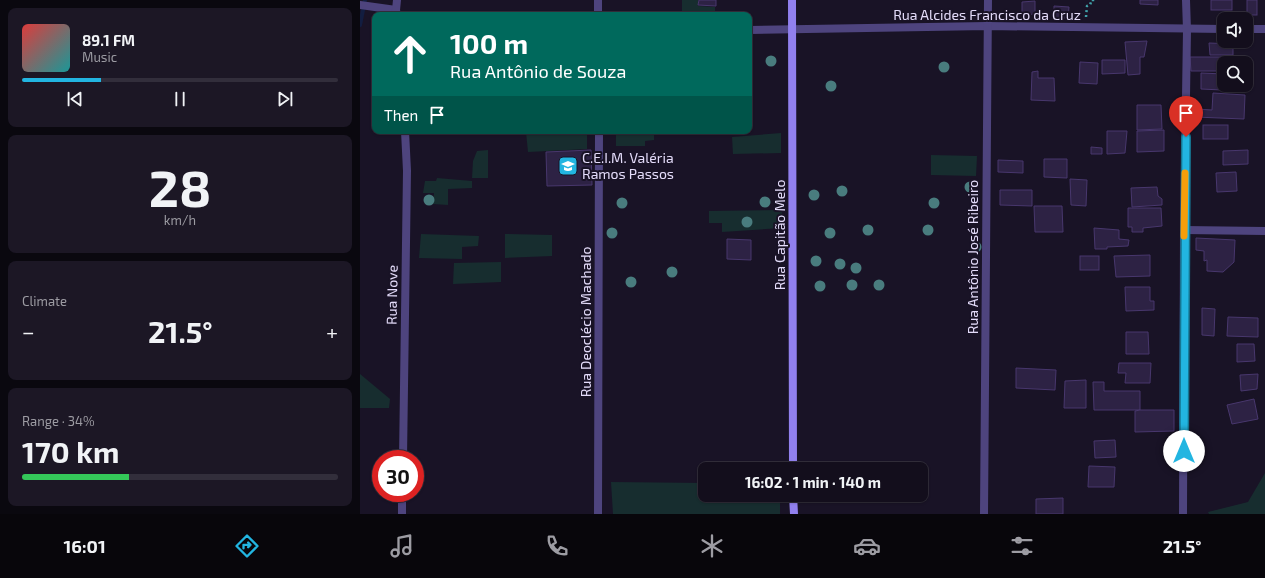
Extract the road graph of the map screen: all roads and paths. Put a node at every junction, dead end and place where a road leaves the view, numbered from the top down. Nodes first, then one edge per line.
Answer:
1 (397, 0) edge
2 (598, 0) edge
3 (792, 0) edge
4 (988, 0) edge
5 (1093, 0) edge
6 (1186, 0) edge
7 (360, 5) edge
8 (396, 12) edge
9 (598, 12) edge
10 (987, 26) junction
11 (1085, 28) junction
12 (792, 29) junction
13 (1253, 29) edge
14 (1265, 29) edge
15 (752, 30) edge
16 (1187, 30) junction
17 (1217, 30) edge
18 (406, 134) edge
19 (599, 134) edge
20 (1184, 230) junction
21 (1265, 231) edge
22 (403, 450) edge
23 (793, 462) edge
24 (402, 502) edge
25 (793, 502) edge
26 (402, 514) edge
27 (598, 514) edge
28 (794, 514) edge
29 (984, 514) edge
30 (1184, 514) edge

1 - 8 street
2 - 9 street
3 - 12 main road, Rua Capitão Melo
4 - 10 street, Rua Antônio José Ribeiro
5 - 11 path
6 - 16 street
7 - 8 street
10 - 11 street, Rua Alcides Francisco da Cruz
10 - 12 street, Rua Alcides Francisco da Cruz
10 - 29 street, Rua Antônio José Ribeiro
11 - 16 street, Rua Alcides Francisco da Cruz
12 - 15 street, Rua Alcides Francisco da Cruz
12 - 23 main road, Rua Capitão Melo
13 - 14 street
16 - 17 street, Rua Alcides Francisco da Cruz
16 - 20 street
18 - 22 street, Rua Nove
19 - 27 street, Rua Deoclécio Machado
20 - 21 street
20 - 30 street
24 - 26 street
25 - 28 main road

